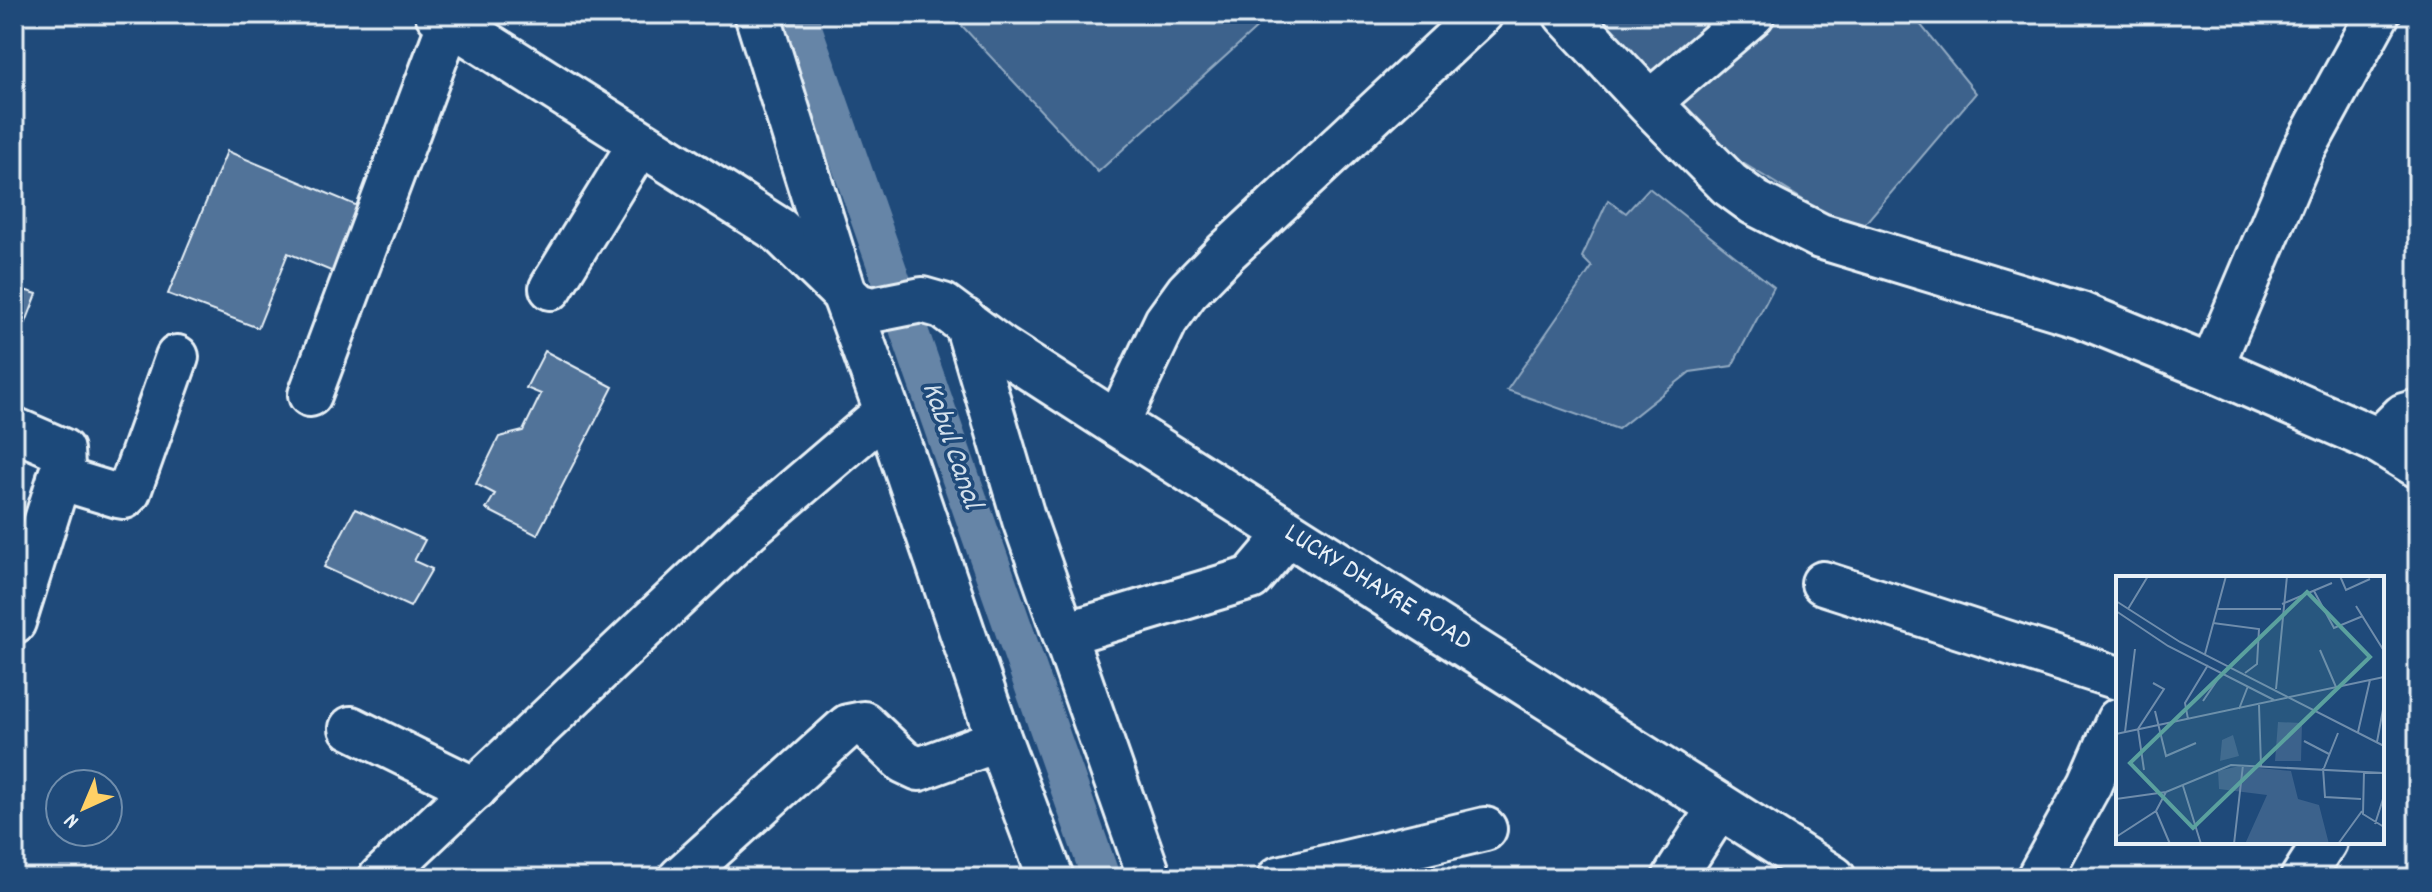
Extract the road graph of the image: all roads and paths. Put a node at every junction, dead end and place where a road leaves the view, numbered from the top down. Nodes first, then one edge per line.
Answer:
1 (757, 14) edge
2 (1481, 14) edge
3 (1566, 14) edge
4 (1753, 14) edge
5 (2378, 14) edge
6 (444, 18) edge
7 (1649, 103) junction
8 (640, 143) junction
9 (551, 288) dead end
10 (858, 303) junction
11 (965, 320) junction
12 (177, 357) dead end
13 (2211, 368) junction
14 (310, 395) dead end
15 (887, 411) junction
16 (2418, 412) edge
17 (1117, 424) junction
18 (14, 429) edge
19 (2379, 441) junction
20 (2418, 465) edge
21 (59, 478) junction
22 (1289, 533) junction
23 (1823, 583) dead end
24 (14, 622) edge
25 (1065, 634) junction
26 (2116, 677) edge
27 (2116, 725) edge
28 (351, 728) dead end
29 (999, 740) junction
30 (475, 789) junction
31 (1720, 806) junction
32 (1485, 829) dead end
33 (2324, 844) edge
34 (380, 878) edge
35 (680, 878) edge
36 (1051, 878) edge
37 (1150, 878) edge
38 (1279, 878) edge
39 (1674, 878) edge
40 (1833, 878) edge
41 (2038, 878) edge
42 (2302, 878) edge

1 - 10 main road
2 - 17 street
3 - 7 main road
4 - 7 street
5 - 13 street
6 - 8 main road
6 - 14 street
7 - 13 main road
8 - 9 street
8 - 10 main road
10 - 11 main road, LUCKY DHAYRE ROAD
10 - 15 main road
11 - 17 main road, LUCKY DHAYRE ROAD
11 - 25 street
12 - 21 street
13 - 19 main road
15 - 29 main road
15 - 30 street
16 - 19 main road
17 - 22 main road, LUCKY DHAYRE ROAD
18 - 21 street
19 - 20 main road
21 - 24 street
22 - 25 street
22 - 31 main road, LUCKY DHAYRE ROAD
23 - 26 street
25 - 37 street
27 - 41 street
28 - 30 street
29 - 35 street
29 - 36 main road
30 - 34 street
31 - 39 street
31 - 40 main road, LUCKY DHAYRE ROAD
32 - 38 street
33 - 42 street

